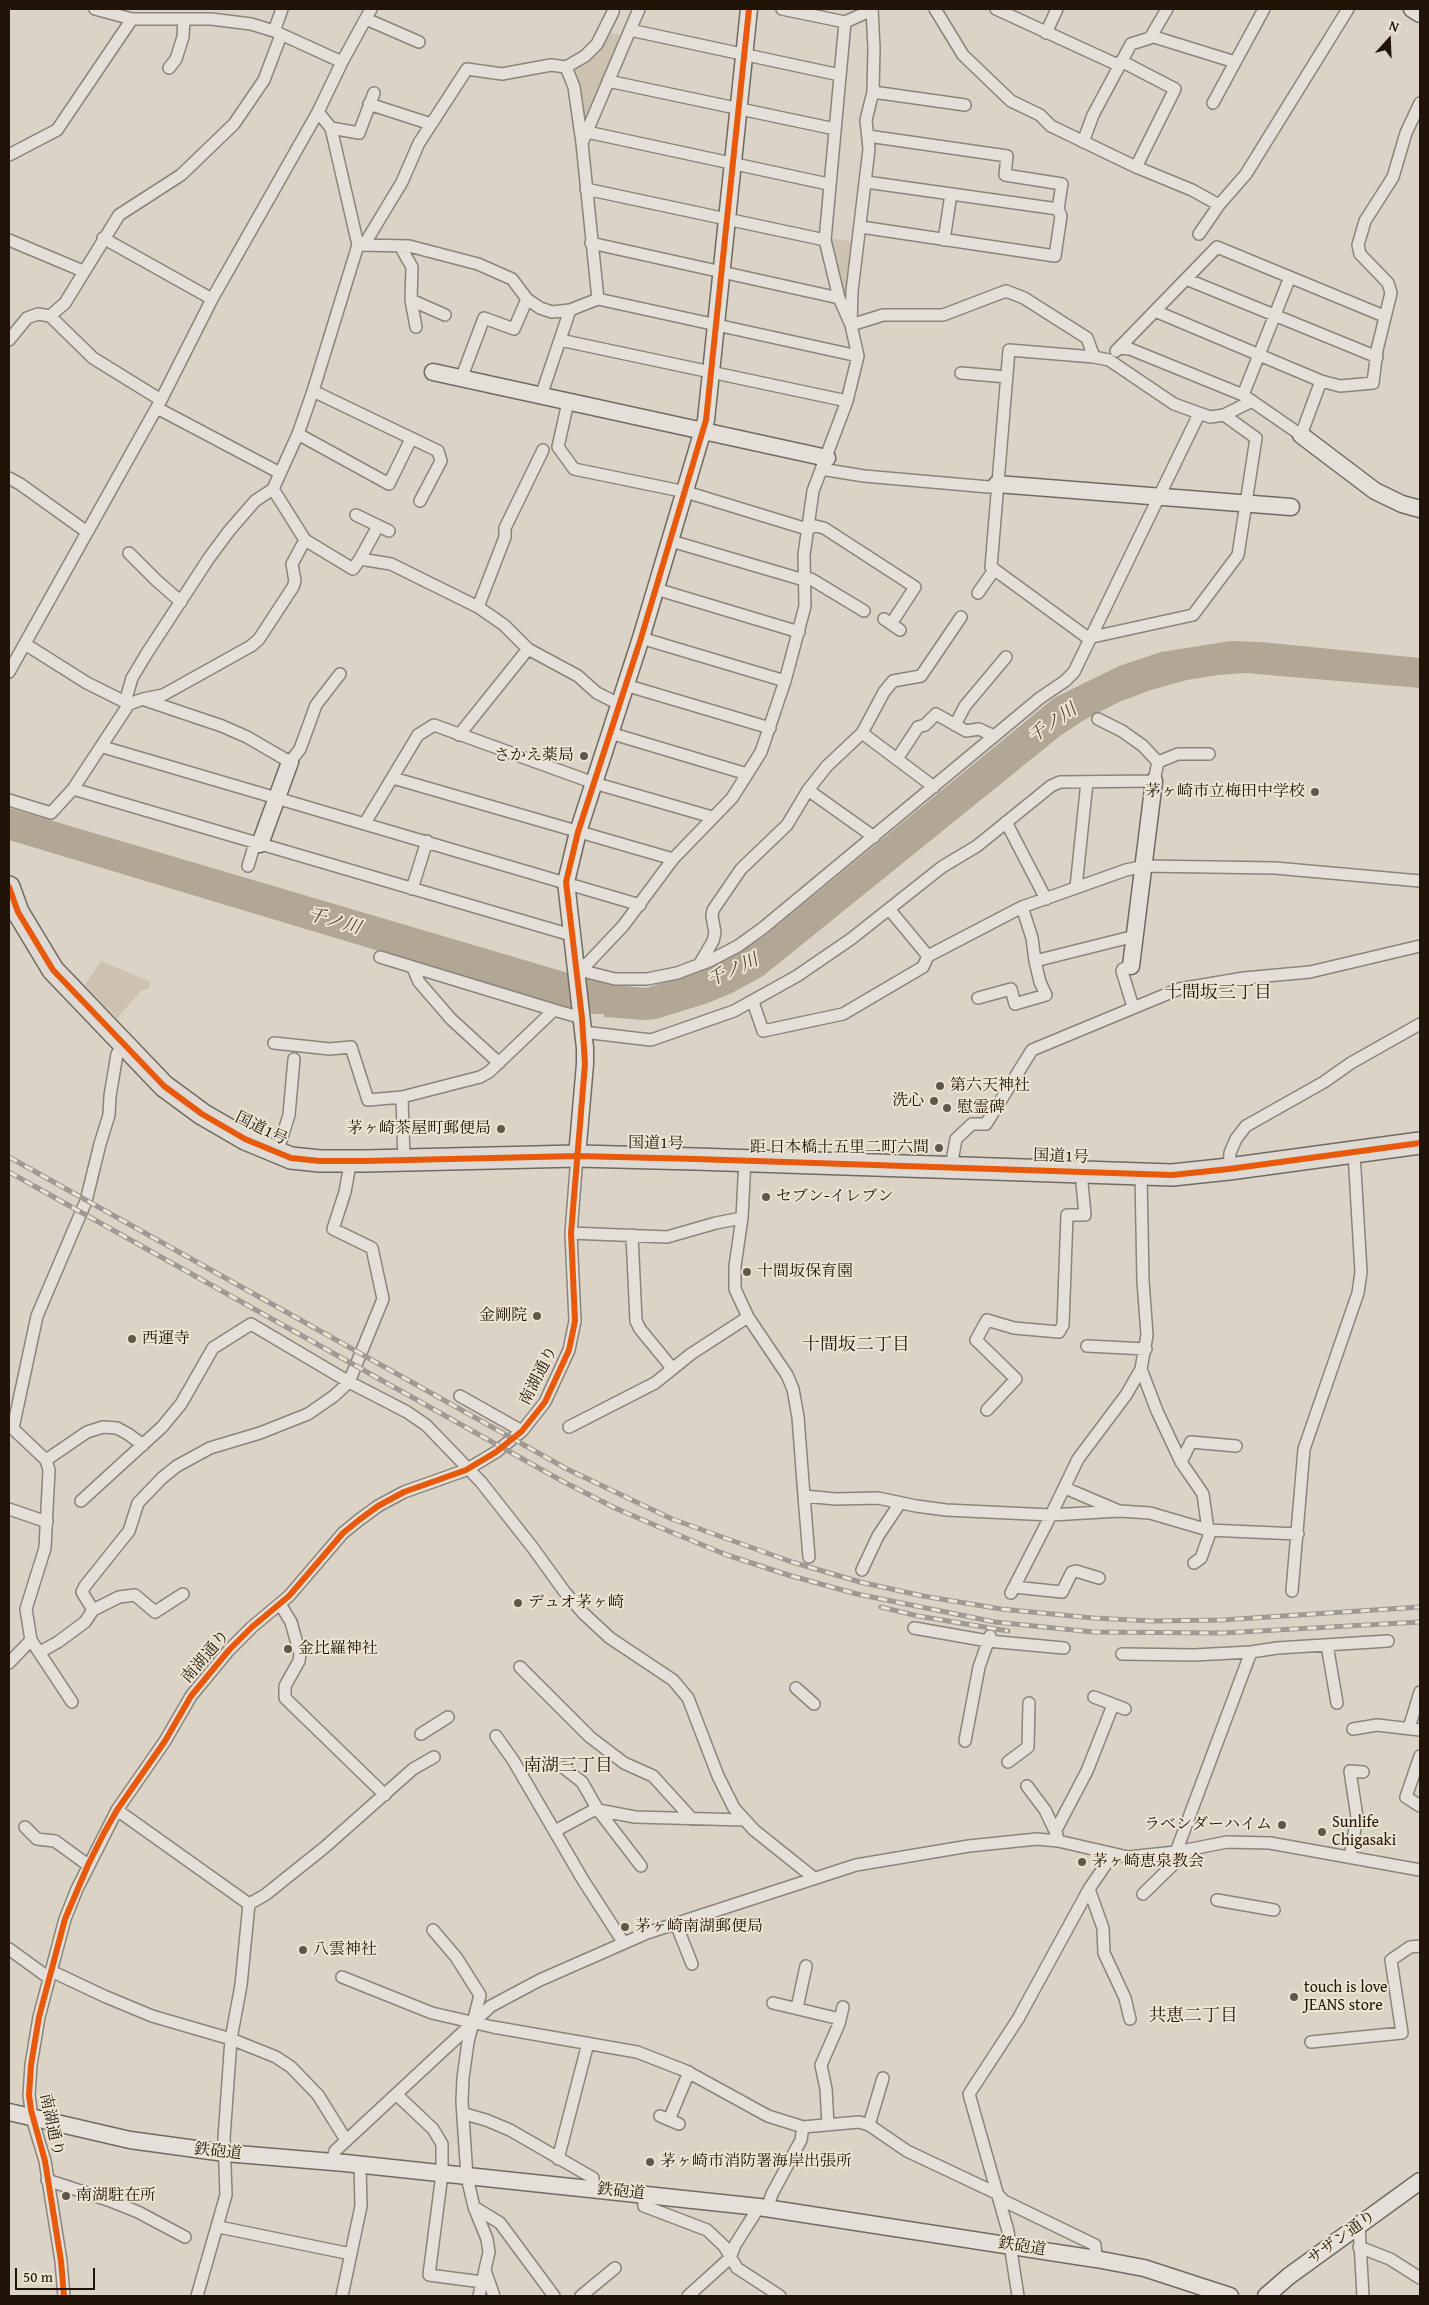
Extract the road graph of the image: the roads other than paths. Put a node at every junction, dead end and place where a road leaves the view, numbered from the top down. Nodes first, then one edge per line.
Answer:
1 (95, 9) edge
2 (282, 9) edge
3 (613, 9) edge
4 (639, 9) edge
5 (749, 9) edge
6 (782, 9) edge
7 (872, 9) edge
8 (935, 9) edge
9 (996, 9) edge
10 (1057, 9) edge
11 (1167, 9) edge
12 (1264, 9) edge
13 (1348, 9) edge
14 (1412, 9) edge
15 (369, 14) edge
16 (1420, 14) edge
17 (125, 15) edge
18 (184, 20) junction
19 (845, 22) junction
20 (630, 30) junction
21 (1046, 32) junction
22 (278, 33) junction
23 (1151, 36) junction
24 (419, 42) dead end
25 (745, 56) junction
26 (342, 62) junction
27 (1235, 62) junction
28 (1120, 63) junction
29 (566, 67) junction
30 (169, 68) dead end
31 (840, 75) junction
32 (608, 81) junction
33 (873, 92) junction
34 (374, 93) dead end
35 (1213, 103) dead end
36 (1420, 103) edge
37 (370, 104) junction
38 (965, 106) dead end
39 (738, 109) junction
40 (318, 112) junction
41 (431, 124) junction
42 (331, 128) junction
43 (835, 129) junction
44 (868, 136) junction
45 (584, 138) junction
46 (1083, 142) junction
47 (9, 155) edge
48 (734, 165) junction
49 (1136, 167) junction
50 (866, 182) junction
51 (828, 184) junction
52 (586, 189) junction
53 (951, 194) junction
54 (1219, 204) junction
55 (1058, 209) junction
56 (728, 220) junction
57 (861, 227) junction
58 (1199, 234) dead end
59 (103, 238) junction
60 (9, 240) edge
61 (825, 240) junction
62 (944, 240) junction
63 (591, 244) junction
64 (361, 245) junction
65 (400, 246) junction
66 (84, 271) junction
67 (722, 274) junction
68 (1290, 277) junction
69 (1186, 279) junction
70 (839, 298) junction
71 (212, 299) junction
72 (527, 299) junction
73 (411, 300) junction
74 (598, 300) junction
75 (570, 310) junction
76 (1155, 311) junction
77 (445, 315) dead end
78 (50, 316) junction
79 (1274, 316) junction
80 (1384, 316) junction
81 (851, 325) junction
82 (717, 326) junction
83 (416, 327) dead end
84 (9, 340) edge
85 (560, 340) junction
86 (1119, 348) junction
87 (1259, 355) junction
88 (858, 356) junction
89 (1094, 357) junction
90 (1377, 357) junction
91 (1109, 360) junction
92 (433, 372) dead end
93 (961, 372) dead end
94 (712, 373) junction
95 (1007, 377) junction
96 (461, 378) junction
97 (1321, 381) junction
98 (313, 391) junction
99 (541, 396) junction
100 (1247, 398) junction
101 (847, 401) junction
102 (568, 402) junction
103 (159, 404) junction
104 (1199, 414) junction
105 (1224, 415) junction
106 (704, 432) junction
107 (298, 434) junction
108 (1301, 435) junction
109 (412, 439) junction
110 (543, 450) dead end
111 (824, 463) junction
112 (280, 473) junction
113 (9, 478) edge
114 (997, 484) junction
115 (273, 489) junction
116 (686, 492) junction
117 (1157, 497) junction
118 (420, 501) dead end
119 (1246, 504) junction
120 (1291, 507) dead end
121 (1420, 509) edge
122 (356, 515) dead end
123 (807, 529) junction
124 (87, 532) junction
125 (305, 540) junction
126 (671, 541) junction
127 (129, 552) dead end
128 (360, 559) junction
129 (994, 570) junction
130 (804, 580) junction
131 (656, 589) junction
132 (978, 593) dead end
133 (181, 602) junction
134 (478, 607) junction
135 (864, 610) dead end
136 (961, 617) dead end
137 (892, 624) dead end
138 (799, 632) junction
139 (641, 638) junction
140 (1088, 638) junction
141 (25, 644) junction
142 (528, 649) junction
143 (1006, 657) dead end
144 (9, 672) edge
145 (340, 674) dead end
146 (785, 681) junction
147 (625, 685) junction
148 (142, 699) junction
149 (127, 703) junction
150 (619, 704) junction
151 (1098, 719) dead end
152 (955, 725) junction
153 (770, 728) junction
154 (862, 733) junction
155 (458, 734) junction
156 (610, 734) junction
157 (994, 736) junction
158 (103, 747) junction
159 (1209, 754) dead end
160 (897, 759) junction
161 (290, 762) junction
162 (1158, 762) junction
163 (747, 774) junction
164 (393, 778) junction
165 (1154, 781) junction
166 (1087, 782) junction
167 (594, 783) junction
168 (934, 786) junction
169 (73, 789) junction
170 (808, 790) junction
171 (277, 797) junction
172 (9, 800) edge
173 (712, 817) junction
174 (1006, 822) junction
175 (365, 823) junction
176 (578, 832) junction
177 (874, 837) junction
178 (427, 841) junction
179 (258, 843) junction
180 (673, 860) junction
181 (248, 866) dead end
182 (1144, 866) junction
183 (1420, 881) edge
184 (566, 882) junction
185 (9, 887) edge
186 (1076, 887) junction
187 (412, 890) junction
188 (1046, 899) junction
189 (13, 904) edge
190 (640, 905) junction
191 (1022, 907) junction
192 (890, 909) junction
193 (571, 935) junction
194 (1135, 936) junction
195 (1420, 946) edge
196 (928, 956) junction
197 (380, 957) dead end
198 (1035, 961) junction
199 (698, 965) junction
200 (1131, 966) joint
201 (413, 968) junction
202 (575, 969) junction
203 (978, 998) dead end
204 (753, 1002) junction
205 (1133, 1007) junction
206 (554, 1010) junction
207 (1420, 1024) edge
208 (583, 1025) junction
209 (274, 1043) dead end
210 (123, 1044) junction
211 (294, 1058) dead end
212 (499, 1063) junction
213 (402, 1097) junction
214 (1420, 1143) edge
215 (277, 1153) junction
216 (1354, 1153) junction
217 (577, 1156) junction
218 (745, 1160) junction
219 (347, 1161) junction
220 (404, 1161) junction
221 (951, 1167) junction
222 (1229, 1169) junction
223 (1084, 1171) junction
224 (1140, 1174) junction
225 (742, 1218) junction
226 (572, 1233) junction
227 (632, 1235) junction
228 (748, 1317) junction
229 (1086, 1346) dead end
230 (1146, 1349) junction
231 (672, 1368) junction
232 (1141, 1369) junction
233 (349, 1382) junction
234 (460, 1396) dead end
235 (987, 1410) dead end
236 (11, 1427) edge
237 (569, 1427) dead end
238 (522, 1431) junction
239 (143, 1445) junction
240 (1236, 1446) dead end
241 (46, 1460) junction
242 (1181, 1462) junction
243 (466, 1470) junction
244 (1065, 1488) junction
245 (804, 1496) junction
246 (81, 1501) dead end
247 (900, 1503) junction
248 (9, 1509) edge
249 (1120, 1511) junction
250 (1051, 1515) junction
251 (47, 1522) junction
252 (1210, 1530) junction
253 (1298, 1534) junction
254 (809, 1557) dead end
255 (1194, 1563) dead end
256 (862, 1570) dead end
257 (1099, 1578) dead end
258 (1292, 1591) dead end
259 (183, 1594) dead end
260 (280, 1604) junction
261 (93, 1610) junction
262 (914, 1628) dead end
263 (989, 1638) junction
264 (31, 1640) junction
265 (1388, 1640) dead end
266 (1327, 1645) junction
267 (1064, 1648) dead end
268 (40, 1652) junction
269 (1251, 1652) junction
270 (1122, 1654) dead end
271 (9, 1663) edge
272 (520, 1667) dead end
273 (796, 1688) dead end
274 (1420, 1692) edge
275 (1094, 1697) dead end
276 (72, 1702) dead end
277 (1029, 1703) dead end
278 (1337, 1703) dead end
279 (814, 1704) dead end
280 (1113, 1705) junction
281 (1125, 1709) dead end
282 (448, 1717) dead end
283 (1353, 1729) dead end
284 (1415, 1729) edge
285 (421, 1734) dead end
286 (496, 1736) dead end
287 (965, 1741) dead end
288 (1420, 1756) edge
289 (434, 1757) dead end
290 (1008, 1762) dead end
291 (564, 1768) dead end
292 (1363, 1772) dead end
293 (1027, 1786) dead end
294 (385, 1795) junction
295 (1420, 1806) edge
296 (117, 1810) junction
297 (598, 1810) junction
298 (692, 1819) junction
299 (744, 1820) junction
300 (25, 1827) dead end
301 (555, 1831) junction
302 (1057, 1836) junction
303 (1189, 1849) junction
304 (1176, 1852) junction
305 (1113, 1854) junction
306 (1350, 1857) junction
307 (88, 1865) junction
308 (641, 1866) dead end
309 (1420, 1870) edge
310 (814, 1878) junction
311 (1089, 1888) junction
312 (1143, 1894) dead end
313 (1217, 1900) dead end
314 (249, 1904) junction
315 (1274, 1910) dead end
316 (676, 1924) junction
317 (433, 1930) dead end
318 (622, 1942) junction
319 (1420, 1946) edge
320 (9, 1949) edge
321 (692, 1964) dead end
322 (806, 1966) dead end
323 (50, 1974) junction
324 (342, 1977) dead end
325 (773, 2002) dead end
326 (797, 2008) junction
327 (1130, 2019) dead end
328 (473, 2021) junction
329 (231, 2039) junction
330 (588, 2042) junction
331 (1311, 2042) dead end
332 (689, 2072) junction
333 (883, 2078) dead end
334 (396, 2094) junction
335 (9, 2112) edge
336 (464, 2114) junction
337 (32, 2118) junction
338 (669, 2120) dead end
339 (828, 2124) junction
340 (869, 2125) junction
341 (803, 2127) junction
342 (346, 2140) junction
343 (225, 2153) junction
344 (558, 2159) junction
345 (332, 2162) junction
346 (360, 2165) junction
347 (442, 2174) junction
348 (467, 2177) junction
349 (48, 2180) junction
350 (1419, 2184) edge
351 (594, 2190) junction
352 (996, 2193) junction
353 (643, 2195) junction
354 (474, 2207) junction
355 (763, 2208) junction
356 (1359, 2225) junction
357 (218, 2227) junction
358 (185, 2237) dead end
359 (1010, 2245) junction
360 (1359, 2247) junction
361 (351, 2254) junction
362 (730, 2258) junction
363 (1096, 2259) junction
364 (615, 2268) dead end
365 (1420, 2278) edge
366 (479, 2287) edge
367 (64, 2296) edge
368 (197, 2296) edge
369 (342, 2296) edge
370 (494, 2296) edge
371 (554, 2296) edge
372 (581, 2296) edge
373 (688, 2296) edge
374 (780, 2296) edge
375 (1018, 2296) edge
376 (1230, 2296) edge
377 (1266, 2296) edge
378 (1363, 2296) edge

1 - 17 street
2 - 22 street
3 - 29 street
4 - 20 street
5 - 25 street
6 - 19 street
7 - 19 street
7 - 33 street
8 - 46 street
9 - 21 street
10 - 21 street
11 - 23 street
12 - 27 street
13 - 54 street
14 - 16 street
15 - 24 street
15 - 26 street
17 - 18 street
17 - 47 street
18 - 22 street
18 - 30 street
19 - 31 street
20 - 25 street
20 - 32 street
21 - 28 street
22 - 26 street
22 - 59 street
23 - 27 street
23 - 28 street
25 - 31 street
25 - 39 street
26 - 40 street
27 - 35 street
28 - 46 street
28 - 49 street
29 - 41 street
29 - 45 street
31 - 43 street
32 - 39 street
32 - 45 street
33 - 38 street
33 - 44 street
34 - 37 street
36 - 80 street
37 - 41 street
37 - 42 street
39 - 43 street
39 - 48 street
40 - 42 street
40 - 71 street
41 - 64 street
42 - 64 street
43 - 51 street
44 - 50 street
44 - 55 street
45 - 48 street
45 - 52 street
46 - 49 street
48 - 51 street
48 - 56 street
49 - 54 street
50 - 53 street
50 - 57 street
51 - 61 street
52 - 56 street
52 - 63 street
53 - 55 street
53 - 62 street
54 - 58 street
55 - 62 street
56 - 61 street
56 - 67 street
57 - 62 street
57 - 81 street
59 - 66 street
59 - 71 street
60 - 66 street
61 - 70 street
63 - 67 street
63 - 74 street
64 - 65 street
64 - 98 street
65 - 72 street
65 - 73 street
66 - 78 street
67 - 70 street
67 - 82 street
68 - 69 street
68 - 79 street
68 - 80 street
69 - 76 street
69 - 79 street
70 - 81 street
71 - 103 street
72 - 75 street
72 - 96 street
73 - 77 street
73 - 83 street
74 - 75 street
74 - 82 street
75 - 85 street
76 - 86 street
76 - 87 street
78 - 84 street
78 - 103 street
79 - 87 street
79 - 90 street
80 - 90 street
81 - 88 street
81 - 89 street
82 - 88 street
82 - 94 street
85 - 94 street
85 - 99 street
86 - 91 street
86 - 100 street
87 - 97 street
87 - 100 street
88 - 101 street
89 - 91 street
89 - 95 street
90 - 97 street
91 - 104 street
92 - 96 street
93 - 95 street
94 - 101 street
94 - 106 street
95 - 114 street
96 - 99 street
97 - 108 street
98 - 107 street
98 - 109 street
99 - 102 street
100 - 105 street
100 - 108 street
101 - 111 street
102 - 106 street
102 - 116 street
103 - 112 street
103 - 124 street
104 - 105 street
104 - 117 street
105 - 119 street
106 - 111 street
106 - 116 street
107 - 109 street
107 - 112 street
108 - 121 street
109 - 118 street
110 - 134 street
111 - 114 street
111 - 123 street
112 - 115 street
113 - 124 street
114 - 117 street
114 - 129 street
115 - 125 street
115 - 133 street
116 - 123 street
116 - 126 street
117 - 119 street
117 - 140 street
119 - 120 street
119 - 140 street
122 - 128 street
123 - 130 street
123 - 137 street
124 - 141 street
125 - 128 street
125 - 148 street
126 - 130 street
126 - 131 street
127 - 133 street
128 - 134 street
129 - 132 street
129 - 140 street
130 - 135 street
130 - 138 street
131 - 138 street
131 - 139 street
133 - 149 street
134 - 142 street
136 - 154 street
138 - 146 street
139 - 146 street
139 - 147 street
140 - 157 street
141 - 144 street
141 - 149 street
142 - 150 street
142 - 155 street
143 - 152 street
145 - 161 street
146 - 153 street
147 - 150 street
147 - 153 street
148 - 149 street
148 - 161 street
149 - 158 street
150 - 156 street
151 - 162 street
152 - 157 street
152 - 160 street
153 - 163 street
154 - 160 street
154 - 170 street
155 - 164 street
155 - 167 street
156 - 163 street
156 - 167 street
157 - 168 street
158 - 169 street
158 - 171 street
159 - 162 street
160 - 168 street
161 - 171 street
162 - 165 street
163 - 173 street
164 - 175 street
164 - 176 street
165 - 166 street
165 - 182 street
166 - 174 street
166 - 186 street
167 - 173 street
167 - 176 street
168 - 177 street
169 - 172 street
169 - 179 street
170 - 177 street
170 - 199 street
171 - 175 street
171 - 179 street
173 - 180 street
174 - 188 street
174 - 192 street
175 - 178 street
176 - 180 street
176 - 184 street
177 - 199 street
178 - 184 street
178 - 187 street
179 - 181 street
179 - 187 street
180 - 190 street
182 - 183 street
182 - 186 street
182 - 194 street
184 - 190 street
184 - 193 street
185 - 189 highway, 国道1号
186 - 188 street
187 - 193 street
188 - 191 street
189 - 210 highway, 国道1号
190 - 202 street
191 - 196 street
191 - 198 street
192 - 196 street
192 - 204 street
193 - 202 street
194 - 198 street
194 - 200 street
195 - 205 street
196 - 204 street
197 - 201 street
198 - 203 street
199 - 202 street
200 - 205 street
201 - 206 street
201 - 212 street
202 - 208 street
204 - 208 street
205 - 221 street
206 - 208 street
206 - 212 street
207 - 222 street
208 - 217 street
209 - 213 street
210 - 215 highway, 国道1号
210 - 236 street
211 - 215 street
212 - 213 street
213 - 220 street
214 - 216 highway, 国道1号
215 - 219 highway, 国道1号
216 - 222 highway, 国道1号
216 - 253 street
217 - 218 highway, 国道1号
217 - 220 highway, 国道1号
217 - 226 street, 南湖通り
218 - 221 highway, 国道1号
218 - 225 street
219 - 220 highway, 国道1号
219 - 233 street
221 - 223 highway, 国道1号
222 - 224 highway, 国道1号
223 - 224 highway, 国道1号
223 - 235 street
224 - 230 street
225 - 227 street
225 - 228 street
226 - 227 street
226 - 238 street, 南湖通り
227 - 231 street
228 - 231 street
228 - 245 street
229 - 230 street
230 - 232 street
231 - 237 street
232 - 242 street
232 - 244 street
233 - 239 street
233 - 243 street
233 - 261 street
234 - 238 street
236 - 241 street
238 - 243 street, 南湖通り
239 - 241 street
239 - 246 street
240 - 242 street
241 - 251 street
242 - 252 street
243 - 260 street, 南湖通り
243 - 299 street
244 - 249 street
244 - 250 street
245 - 247 street
245 - 254 street
247 - 250 street
247 - 256 street
248 - 251 street
249 - 250 street
249 - 252 street
250 - 257 street
251 - 264 street
252 - 253 street
252 - 255 street
253 - 258 street
259 - 261 street
260 - 294 street
260 - 296 street, 南湖通り
261 - 268 street
262 - 263 street
263 - 267 street
263 - 287 street
264 - 268 street
264 - 271 street
265 - 266 street
266 - 269 street
266 - 278 street
268 - 276 street
269 - 270 street
269 - 304 street
272 - 298 street
273 - 279 street
274 - 284 street
275 - 280 street
277 - 290 street
280 - 281 street
280 - 302 street
282 - 285 street
283 - 284 street
286 - 301 street
288 - 295 street
289 - 294 street
291 - 297 street
292 - 306 street
293 - 302 street
294 - 314 street
296 - 307 street, 南湖通り
296 - 314 street
297 - 298 street
297 - 301 street
297 - 308 street
298 - 299 street
299 - 310 street
300 - 307 street
301 - 318 street
302 - 305 street
302 - 310 street
303 - 304 street
303 - 306 street
303 - 312 street
304 - 305 street
305 - 311 street
306 - 309 street
307 - 323 street, 南湖通り
310 - 316 street
311 - 327 street
311 - 352 street
313 - 315 street
314 - 329 street
316 - 318 street
316 - 321 street
317 - 328 street
318 - 328 street
319 - 331 street
320 - 323 street
322 - 326 street
323 - 329 street
323 - 337 street, 南湖通り
324 - 328 street
325 - 326 street
326 - 339 street
328 - 330 street
328 - 334 street
328 - 336 street
329 - 342 street
329 - 343 street
330 - 332 street
330 - 344 street
332 - 338 street
332 - 341 street
333 - 340 street
334 - 342 street
334 - 347 street
335 - 337 street, 鉄砲道
336 - 344 street
336 - 348 street
337 - 343 street, 鉄砲道
337 - 349 street, 南湖通り
339 - 340 street
339 - 341 street
340 - 352 street
341 - 355 street
342 - 345 street
343 - 345 street, 鉄砲道
343 - 357 street
344 - 351 street
345 - 346 street, 鉄砲道
346 - 347 street, 鉄砲道
346 - 361 street
347 - 348 street, 鉄砲道
347 - 366 street
348 - 351 street, 鉄砲道
348 - 354 street
349 - 358 street
349 - 367 street, 南湖通り
350 - 356 street, サザン通り
351 - 353 street, 鉄砲道
352 - 359 street
352 - 363 street
353 - 355 street, 鉄砲道
353 - 362 street
354 - 366 street
354 - 371 street
355 - 359 street, 鉄砲道
355 - 362 street
356 - 360 street
356 - 377 street, サザン通り
357 - 361 street
357 - 368 street
359 - 363 street, 鉄砲道
359 - 375 street
360 - 365 street
360 - 378 street
361 - 369 street
362 - 373 street
362 - 374 street
363 - 376 street, 鉄砲道
364 - 372 street
366 - 370 street

